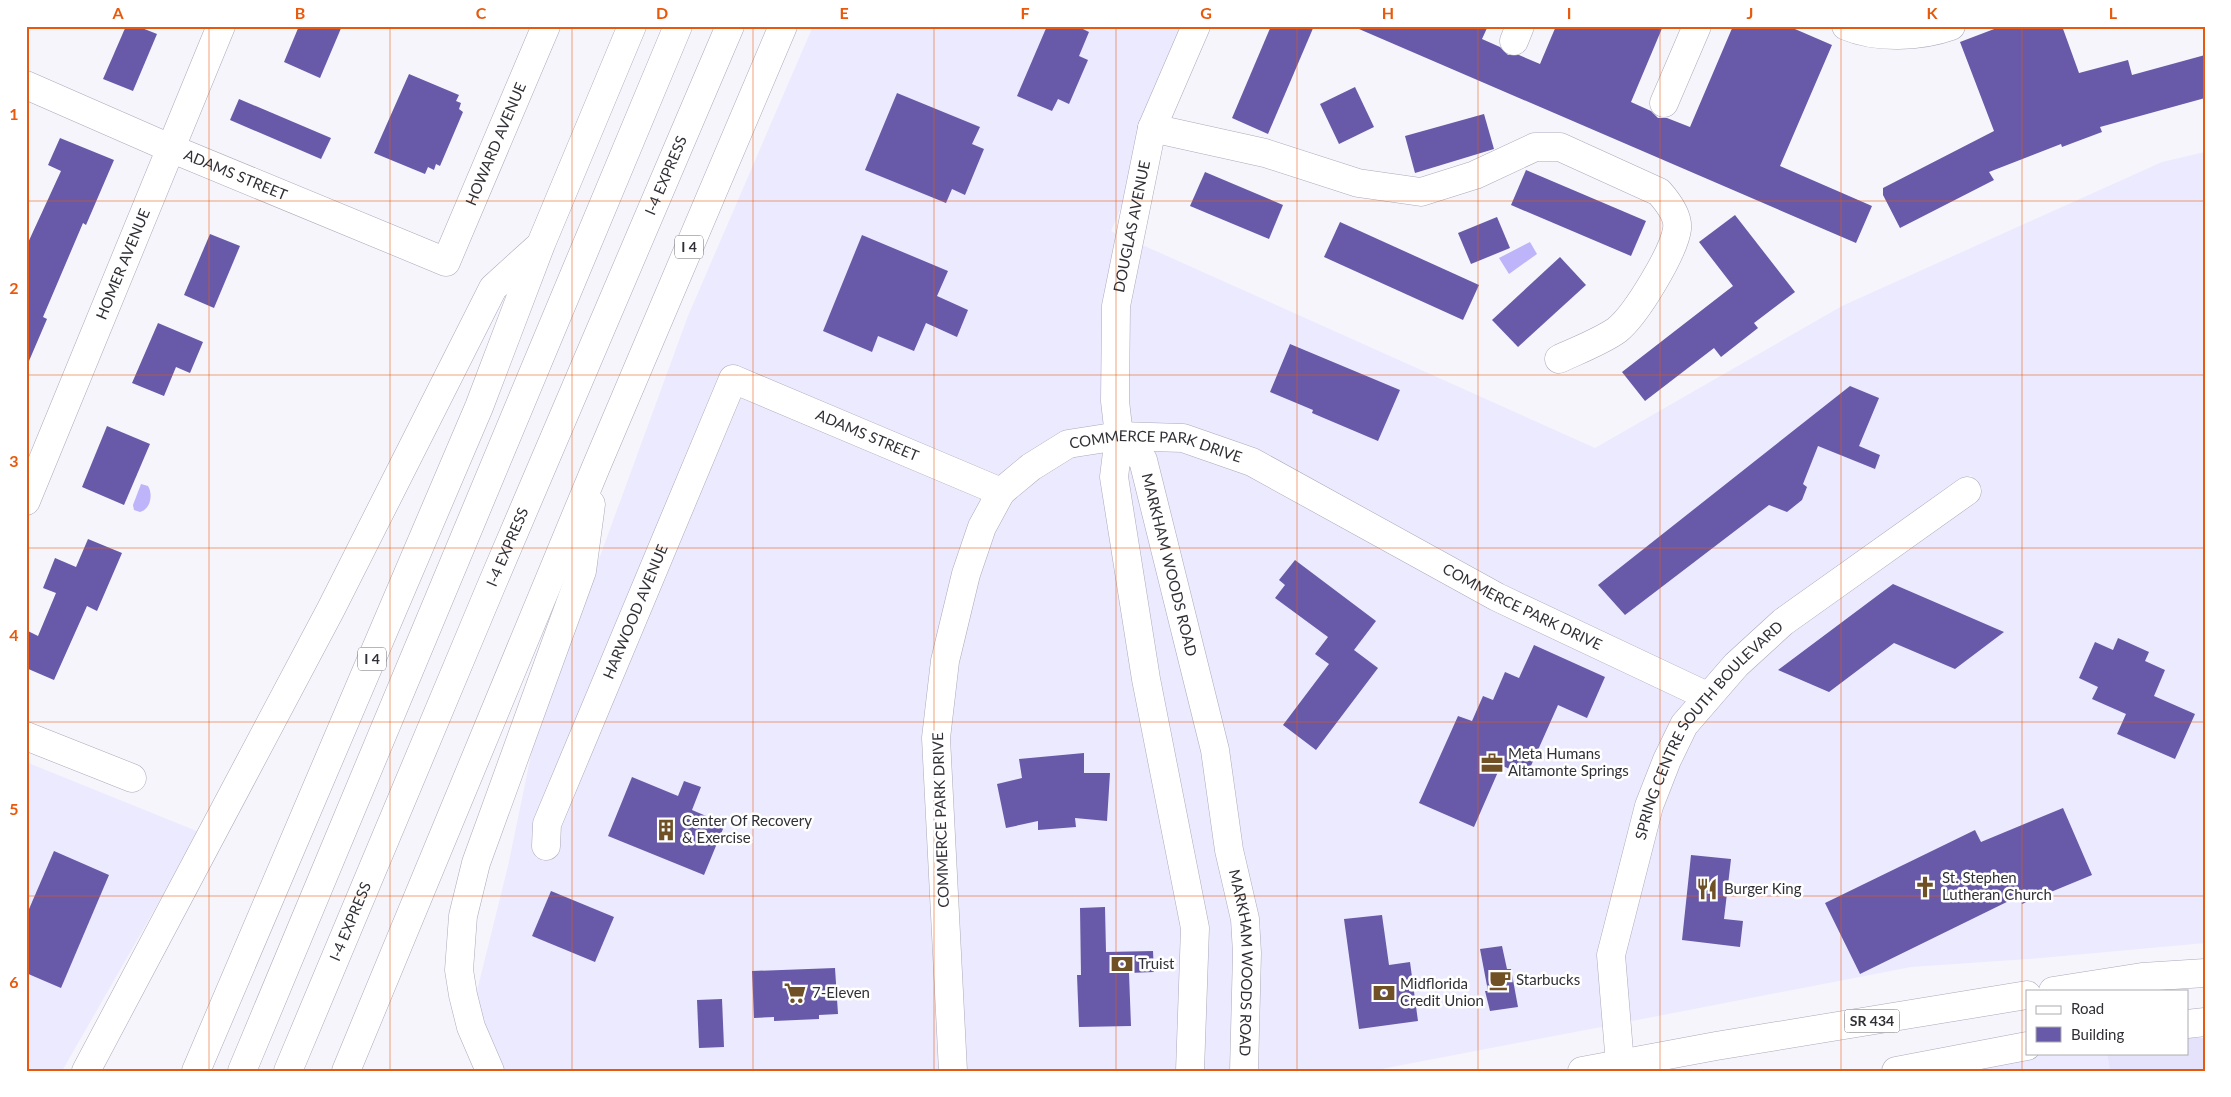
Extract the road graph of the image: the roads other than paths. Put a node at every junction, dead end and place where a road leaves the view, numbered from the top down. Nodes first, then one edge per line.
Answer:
1 (221, 26) edge
2 (546, 26) edge
3 (632, 26) edge
4 (678, 26) edge
5 (730, 26) edge
6 (783, 26) edge
7 (1196, 26) edge
8 (1697, 26) edge
9 (1846, 26) edge
10 (1951, 26) edge
11 (26, 85) edge
12 (1664, 103) dead end
13 (1152, 128) junction
14 (170, 148) junction
15 (541, 244) junction
16 (446, 262) joint
17 (1559, 359) dead end
18 (733, 379) joint
19 (1119, 436) junction
20 (596, 467) junction
21 (1967, 491) dead end
22 (1001, 492) junction
23 (26, 501) edge
24 (1707, 696) junction
25 (26, 736) edge
26 (132, 778) dead end
27 (546, 846) dead end
28 (2205, 973) edge
29 (2060, 990) edge
30 (2026, 995) edge
31 (2205, 1022) edge
32 (2188, 1024) edge
33 (2026, 1046) edge
34 (1620, 1064) junction
35 (86, 1071) edge
36 (196, 1071) edge
37 (242, 1071) edge
38 (288, 1071) edge
39 (346, 1071) edge
40 (490, 1071) edge
41 (954, 1071) edge
42 (1190, 1071) edge
43 (1244, 1071) edge
44 (1582, 1071) edge
45 (1896, 1071) edge

1 - 14 main road, HOMER AVENUE
2 - 16 main road, HOWARD AVENUE
3 - 15 main road, I 4
4 - 37 main road
5 - 38 main road, I-4 EXPRESS
6 - 20 main road, I 4
7 - 13 main road, DOUGLAS AVENUE
8 - 12 main road
9 - 10 main road
11 - 14 main road, ADAMS STREET
13 - 17 main road
13 - 19 main road, DOUGLAS AVENUE
14 - 16 main road, ADAMS STREET
14 - 23 main road, HOMER AVENUE
15 - 35 main road
15 - 36 main road, I 4
18 - 22 main road, ADAMS STREET
18 - 27 main road, HARWOOD AVENUE
19 - 22 main road, COMMERCE PARK DRIVE
19 - 24 main road, COMMERCE PARK DRIVE
19 - 42 main road
19 - 43 main road, MARKHAM WOODS ROAD
20 - 39 main road, I 4
20 - 40 main road
21 - 24 main road, SPRING CENTRE SOUTH BOULEVARD
22 - 41 main road, COMMERCE PARK DRIVE
24 - 34 main road, SPRING CENTRE SOUTH BOULEVARD
25 - 26 main road
28 - 29 main road
30 - 34 main road, SR 434
31 - 32 main road
33 - 45 main road
34 - 44 main road, SR 434

